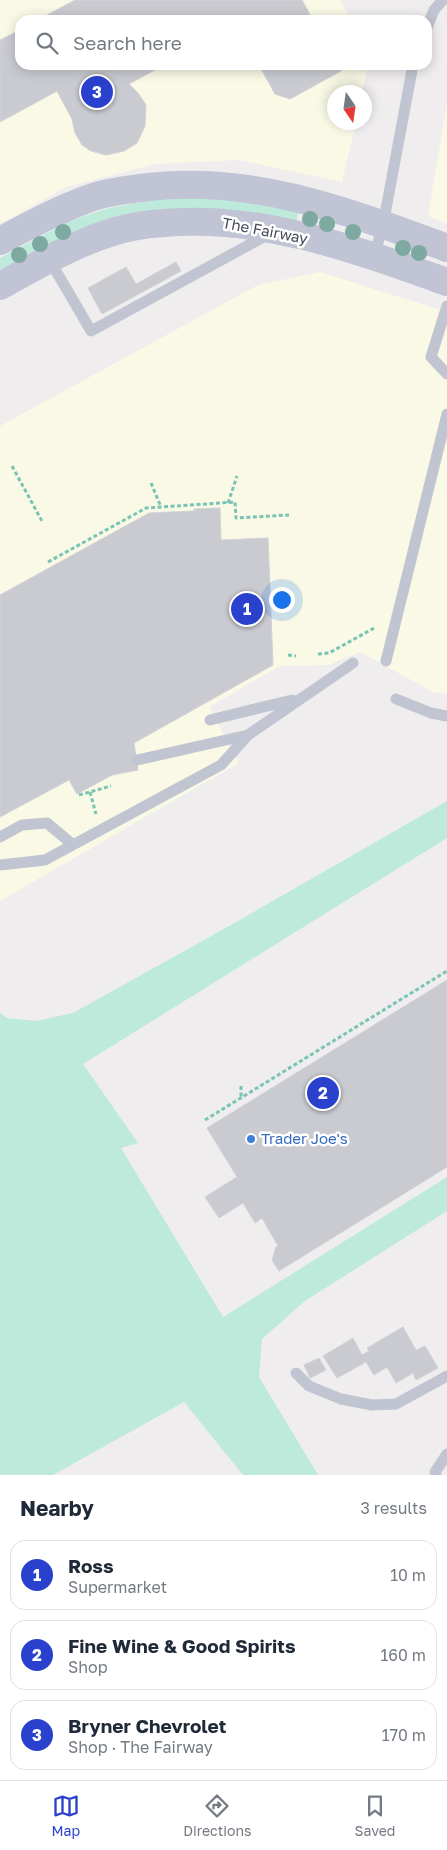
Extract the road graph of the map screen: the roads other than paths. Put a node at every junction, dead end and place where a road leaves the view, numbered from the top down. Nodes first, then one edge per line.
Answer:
1 (443, 0) edge
2 (432, 15) edge
3 (412, 70) edge
4 (383, 225) junction
5 (276, 230) junction
6 (0, 241) edge
7 (447, 248) edge
8 (374, 256) junction
9 (49, 259) junction
10 (447, 282) edge
11 (0, 286) edge
12 (447, 306) edge
13 (447, 374) edge
14 (447, 414) edge
15 (386, 660) dead end
16 (354, 663) dead end
17 (299, 699) junction
18 (396, 700) dead end
19 (447, 716) edge
20 (210, 720) dead end
21 (248, 735) junction
22 (137, 760) dead end
23 (0, 837) edge
24 (72, 844) junction
25 (0, 865) edge
26 (296, 1373) dead end
27 (447, 1376) edge
28 (447, 1454) edge
29 (436, 1474) edge

1 - 2 lane
3 - 4 lane
4 - 6 main road
4 - 7 main road
4 - 8 lane
5 - 8 main road, The Fairway
5 - 9 main road, The Fairway
5 - 9 lane
8 - 10 main road, The Fairway
9 - 11 main road, The Fairway
12 - 13 lane
14 - 15 lane
16 - 17 lane
17 - 20 lane
17 - 21 lane
18 - 19 lane
21 - 22 lane
21 - 24 lane
23 - 24 lane
24 - 25 lane
26 - 27 lane
28 - 29 lane

